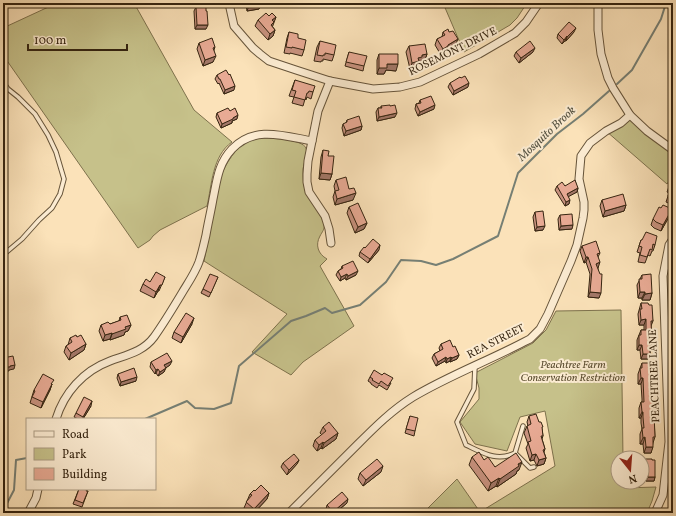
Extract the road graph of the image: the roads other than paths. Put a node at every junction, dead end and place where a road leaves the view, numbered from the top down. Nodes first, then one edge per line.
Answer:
1 (230, 3) edge
2 (539, 3) edge
3 (598, 3) edge
4 (3, 70) edge
5 (330, 81) junction
6 (3, 82) edge
7 (630, 115) junction
8 (312, 141) junction
9 (673, 150) edge
10 (673, 239) edge
11 (331, 243) dead end
12 (3, 255) edge
13 (664, 324) junction
14 (673, 324) edge
15 (475, 366) junction
16 (670, 382) edge
17 (56, 418) edge
18 (523, 426) dead end
19 (515, 454) junction
20 (534, 467) dead end
21 (38, 490) edge
22 (293, 512) edge
23 (28, 513) edge
24 (655, 513) edge

1 - 5 street, ROSEMONT DRIVE
2 - 5 street, ROSEMONT DRIVE
3 - 7 street
4 - 6 lane
5 - 8 street
6 - 12 lane
7 - 9 street
7 - 15 street, REA STREET
8 - 11 street
8 - 17 street
10 - 13 street, PEACHTREE LANE
13 - 14 street
13 - 16 street, PEACHTREE LANE
15 - 19 lane
15 - 22 street, REA STREET
16 - 24 street, PEACHTREE LANE
18 - 19 lane
19 - 20 lane
21 - 23 street

